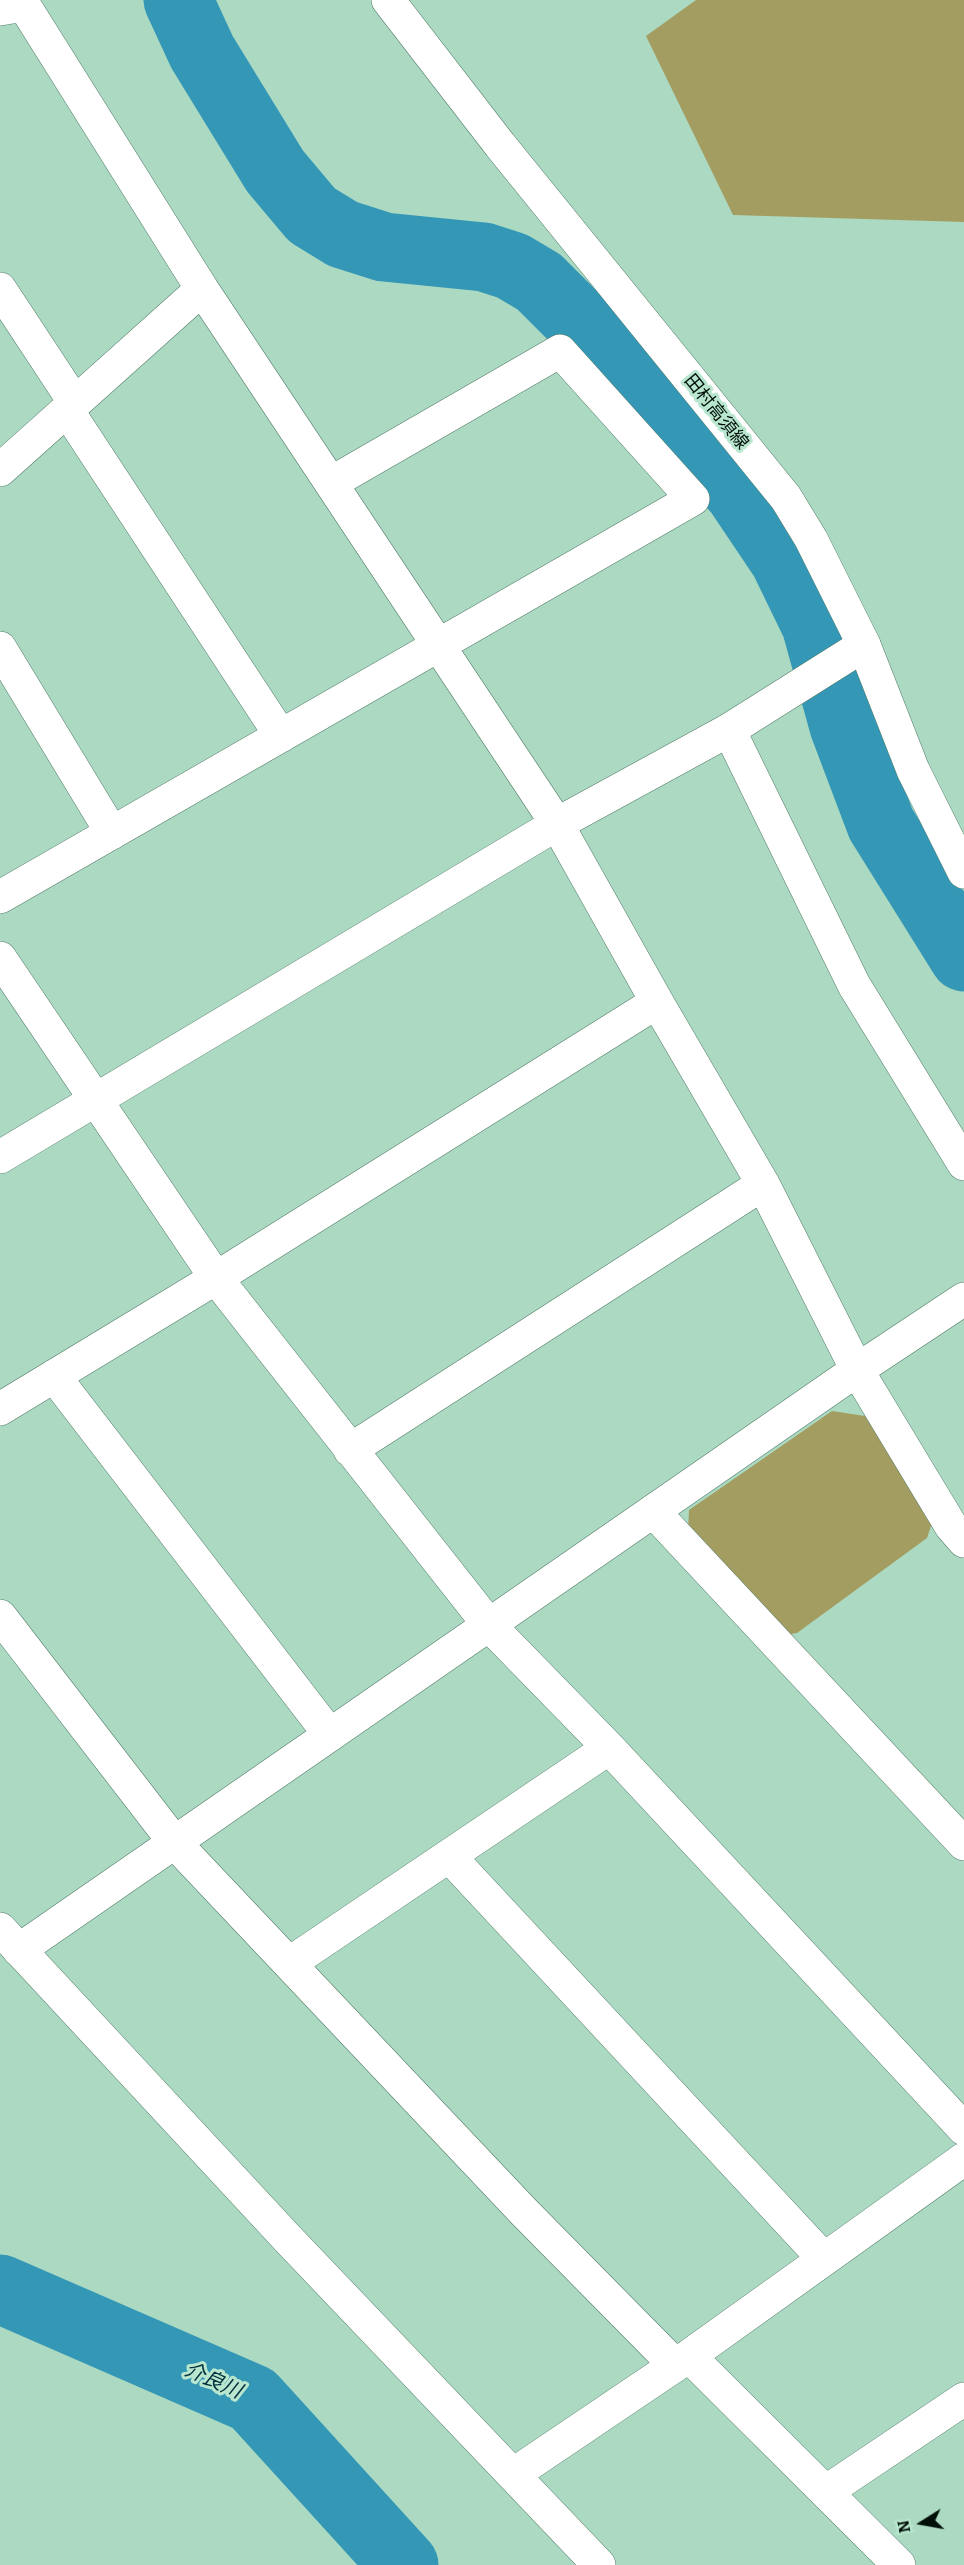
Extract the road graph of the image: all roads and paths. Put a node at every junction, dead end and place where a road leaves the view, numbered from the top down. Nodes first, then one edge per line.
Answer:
1 (388, 0) edge
2 (23, 5) edge
3 (0, 289) edge
4 (202, 289) junction
5 (71, 407) junction
6 (0, 470) edge
7 (332, 483) junction
8 (439, 646) junction
9 (0, 648) edge
10 (842, 659) junction
11 (729, 730) junction
12 (281, 736) junction
13 (557, 824) junction
14 (112, 833) junction
15 (964, 872) edge
16 (0, 897) edge
17 (0, 958) edge
18 (657, 1002) junction
19 (96, 1100) junction
20 (0, 1157) edge
21 (964, 1164) edge
22 (763, 1184) junction
23 (216, 1278) junction
24 (964, 1299) edge
25 (857, 1370) junction
26 (54, 1376) junction
27 (0, 1409) edge
28 (350, 1450) junction
29 (653, 1510) junction
30 (964, 1541) edge
31 (0, 1616) edge
32 (489, 1625) junction
33 (330, 1735) junction
34 (609, 1748) junction
35 (175, 1843) junction
36 (964, 1844) edge
37 (448, 1856) junction
38 (10, 1940) edge
39 (290, 1963) junction
40 (964, 2129) edge
41 (964, 2159) edge
42 (824, 2259) junction
43 (682, 2361) junction
44 (964, 2399) edge
45 (514, 2474) junction
46 (826, 2491) junction
47 (599, 2565) edge
48 (899, 2565) edge

1 - 10 street, 田村高須線
2 - 4 street
3 - 5 street
4 - 5 street
4 - 7 street
5 - 6 street
5 - 12 street
7 - 8 street
7 - 8 street
8 - 12 street
8 - 13 street
9 - 14 street
10 - 11 street
10 - 15 street, 田村高須線
11 - 13 street
11 - 21 street
12 - 14 street
13 - 18 street
13 - 19 street
14 - 16 street
17 - 19 street
18 - 22 street
18 - 23 street
19 - 20 street
19 - 23 street
22 - 25 street
22 - 28 street
23 - 26 street
23 - 28 street
24 - 25 street
25 - 29 street
25 - 30 street
26 - 27 street
26 - 33 street
28 - 32 street
29 - 32 street
29 - 36 street
31 - 35 street
32 - 33 street
32 - 34 street
33 - 35 street
34 - 37 street
34 - 40 street
35 - 38 street
35 - 39 street
37 - 39 street
37 - 42 street
38 - 45 street
39 - 43 street
41 - 42 street
42 - 43 street
43 - 45 street
43 - 46 street
44 - 46 street
45 - 47 street
46 - 48 street

